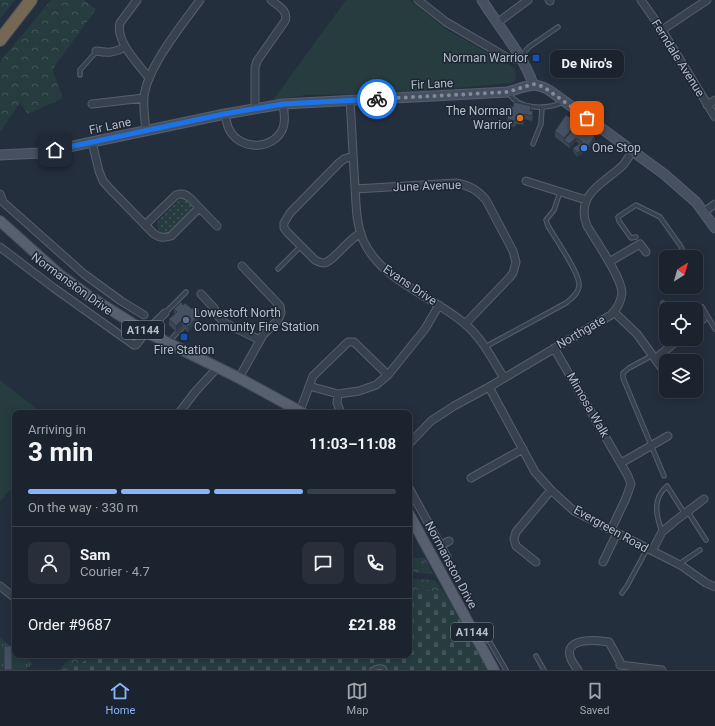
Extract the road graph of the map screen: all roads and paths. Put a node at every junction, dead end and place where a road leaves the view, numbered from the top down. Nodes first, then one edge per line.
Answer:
1 (31, 0) edge
2 (137, 0) edge
3 (200, 0) edge
4 (271, 0) edge
5 (418, 0) edge
6 (482, 0) edge
7 (528, 0) edge
8 (641, 0) edge
9 (707, 0) edge
10 (496, 23) junction
11 (558, 27) dead end
12 (662, 30) junction
13 (0, 40) edge
14 (125, 47) junction
15 (96, 51) joint
16 (520, 57) junction
17 (80, 75) dead end
18 (150, 78) junction
19 (533, 84) junction
20 (508, 92) junction
21 (144, 98) junction
22 (715, 100) edge
23 (350, 101) junction
24 (564, 102) junction
25 (92, 104) dead end
26 (283, 104) junction
27 (708, 105) junction
28 (542, 107) junction
29 (255, 108) junction
30 (224, 114) junction
31 (715, 117) edge
32 (146, 131) junction
33 (92, 142) junction
34 (533, 144) dead end
35 (632, 151) junction
36 (0, 155) edge
37 (353, 156) junction
38 (526, 181) dead end
39 (356, 189) junction
40 (560, 192) junction
41 (0, 194) edge
42 (586, 200) junction
43 (715, 204) edge
44 (199, 208) junction
45 (704, 212) junction
46 (0, 221) edge
47 (145, 225) junction
48 (216, 226) dead end
49 (715, 228) edge
50 (361, 233) junction
51 (638, 240) junction
52 (301, 246) junction
53 (0, 247) edge
54 (683, 250) edge
55 (646, 252) dead end
56 (609, 262) junction
57 (242, 266) dead end
58 (278, 269) dead end
59 (186, 292) dead end
60 (201, 294) dead end
61 (121, 301) junction
62 (439, 305) junction
63 (703, 309) edge
64 (114, 312) junction
65 (614, 312) junction
66 (165, 313) joint
67 (144, 315) dead end
68 (465, 324) junction
69 (183, 327) edge
70 (715, 329) edge
71 (146, 332) junction
72 (260, 340) junction
73 (170, 344) junction
74 (669, 346) edge
75 (485, 347) junction
76 (554, 348) junction
77 (654, 357) junction
78 (659, 364) edge
79 (218, 368) junction
80 (388, 375) junction
81 (239, 378) junction
82 (504, 378) junction
83 (309, 386) junction
84 (489, 387) junction
85 (338, 394) junction
86 (181, 410) edge
87 (297, 410) edge
88 (302, 410) edge
89 (340, 410) edge
90 (668, 436) dead end
91 (412, 441) edge
92 (651, 446) junction
93 (523, 449) junction
94 (621, 463) junction
95 (664, 476) dead end
96 (471, 478) dead end
97 (550, 490) junction
98 (412, 493) edge
99 (704, 499) dead end
100 (686, 513) junction
101 (412, 519) edge
102 (614, 531) junction
103 (662, 532) junction
104 (706, 540) dead end
105 (449, 541) dead end
106 (442, 546) junction
107 (650, 550) junction
108 (700, 550) dead end
109 (447, 556) dead end
110 (536, 562) dead end
111 (603, 562) dead end
112 (678, 564) junction
113 (0, 586) edge
114 (715, 587) edge
115 (622, 593) dead end
116 (12, 596) edge
117 (479, 644) junction
118 (536, 656) dead end
119 (618, 668) edge
120 (372, 670) edge
121 (385, 670) edge
122 (494, 670) edge
123 (506, 670) edge
124 (544, 670) edge
125 (577, 670) edge
126 (662, 670) edge

1 - 13 highway
2 - 14 street
3 - 18 street
4 - 29 street
5 - 16 street
6 - 10 street
7 - 10 street
8 - 12 street, Ferndale Avenue
9 - 12 street
10 - 16 street
11 - 16 lane
12 - 27 street, Ferndale Avenue
14 - 15 street
14 - 18 street
15 - 17 lane
16 - 19 street
18 - 21 street
19 - 20 street, Fir Lane
19 - 24 street
20 - 23 street, Fir Lane
20 - 28 lane
21 - 25 street
21 - 32 street
22 - 27 street
23 - 26 street, Fir Lane
23 - 37 street, Evans Drive
24 - 28 lane
24 - 35 street
26 - 29 street, Fir Lane
26 - 30 street
27 - 31 street, Ferndale Avenue
28 - 34 lane
29 - 30 street, Fir Lane
30 - 32 street, Fir Lane
32 - 33 street, Fir Lane
33 - 36 street, Fir Lane
33 - 47 street
35 - 42 street
35 - 45 street
37 - 39 street, Evans Drive
37 - 52 street
38 - 40 street
39 - 50 street, Evans Drive
39 - 68 street, June Avenue
40 - 42 street
40 - 75 lane
41 - 61 street, Normanston Drive
42 - 56 street, Northgate
43 - 45 street
44 - 47 street
44 - 47 street
44 - 48 street
45 - 49 street
46 - 64 main road, Normanston Drive / A1144
50 - 52 street
50 - 62 street, Evans Drive
51 - 54 lane
51 - 55 street
51 - 56 street
52 - 58 lane
53 - 71 street, Normanston Drive
56 - 65 street, Northgate
57 - 72 street
59 - 66 lane
60 - 72 street
61 - 64 street, Normanston Drive
61 - 67 street, Normanston Drive
62 - 68 street, Evans Drive
62 - 80 street
63 - 70 lane
64 - 71 main road, Normanston Drive / A1144
65 - 76 street, Northgate
65 - 77 street
66 - 71 street
68 - 75 street, Evans Drive
69 - 73 lane
71 - 73 main road, Normanston Drive / A1144
72 - 81 street
73 - 79 main road, Normanston Drive / A1144
74 - 77 street
75 - 82 street, Evans Drive
76 - 82 street, Northgate
76 - 94 street, Mimosa Walk
77 - 78 street
77 - 92 lane
79 - 81 main road, Normanston Drive / A1144
79 - 86 street
80 - 83 street
80 - 85 street
81 - 87 main road, Normanston Drive / A1144
82 - 84 street, Northgate
83 - 85 street
83 - 88 street
84 - 91 street, Northgate
84 - 93 street, Evergreen Road
85 - 89 street
90 - 92 street
92 - 94 street
92 - 95 lane
93 - 96 street
93 - 97 street, Evergreen Road
94 - 102 street, Mimosa Walk
97 - 102 street, Evergreen Road
97 - 110 street
98 - 106 street
99 - 100 street
100 - 103 street
100 - 103 lane
100 - 104 lane
101 - 117 main road, Normanston Drive / A1144
102 - 107 street, Evergreen Road
102 - 111 street, Mimosa Walk
103 - 107 street
105 - 106 street
106 - 109 street
107 - 112 street, Evergreen Road
107 - 115 lane
108 - 112 lane
112 - 114 street, Evergreen Road
113 - 116 street
117 - 122 main road, Normanston Drive / A1144
117 - 123 lane
118 - 124 lane
119 - 125 street
119 - 126 street
120 - 121 lane

